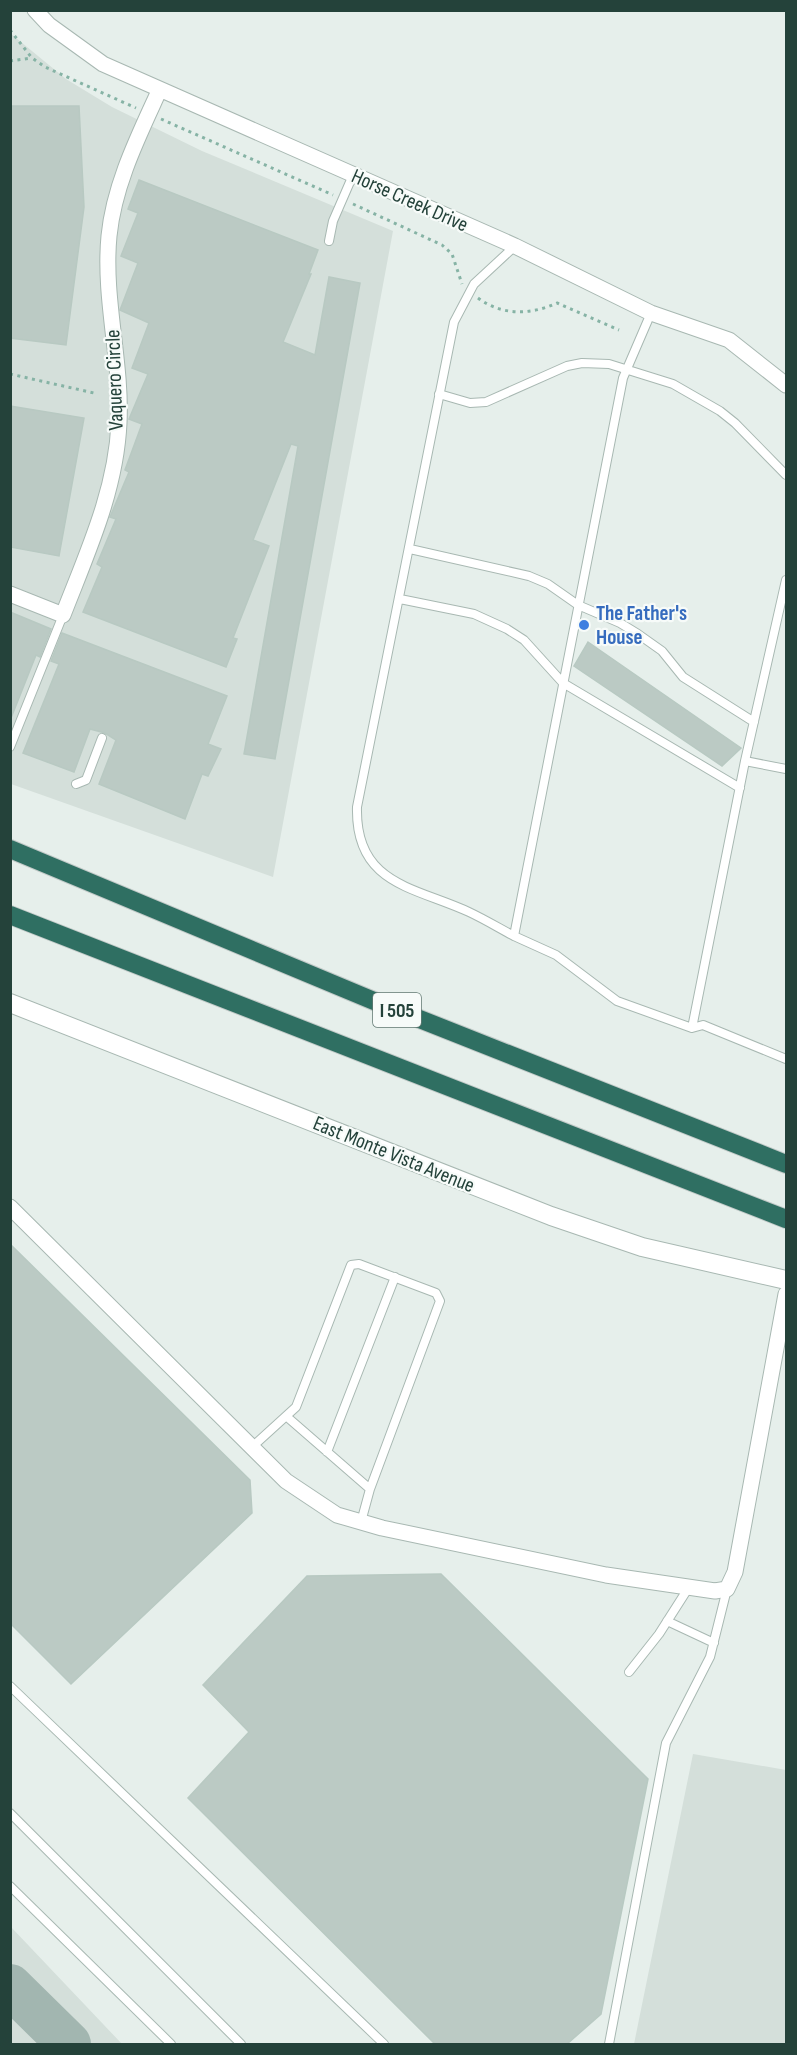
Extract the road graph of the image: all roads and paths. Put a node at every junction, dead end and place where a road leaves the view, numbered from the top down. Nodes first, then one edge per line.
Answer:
1 (35, 10) edge
2 (10, 30) edge
3 (32, 58) junction
4 (10, 61) edge
5 (159, 91) junction
6 (149, 114) junction
7 (353, 175) junction
8 (342, 199) junction
9 (329, 241) dead end
10 (515, 246) junction
11 (469, 291) junction
12 (651, 313) junction
13 (619, 330) dead end
14 (626, 370) junction
15 (10, 374) edge
16 (786, 385) edge
17 (93, 393) dead end
18 (439, 394) junction
19 (786, 475) edge
20 (410, 549) junction
21 (786, 580) edge
22 (10, 594) edge
23 (400, 599) junction
24 (578, 606) junction
25 (63, 615) junction
26 (563, 683) junction
27 (754, 722) junction
28 (102, 738) dead end
29 (10, 747) edge
30 (745, 761) junction
31 (786, 769) edge
32 (76, 784) dead end
33 (740, 788) junction
34 (10, 849) edge
35 (10, 915) edge
36 (514, 936) junction
37 (10, 1003) edge
38 (692, 1028) junction
39 (786, 1059) edge
40 (786, 1164) edge
41 (10, 1208) edge
42 (786, 1219) edge
43 (394, 1277) junction
44 (786, 1280) edge
45 (786, 1294) edge
46 (286, 1416) junction
47 (252, 1447) junction
48 (327, 1452) junction
49 (370, 1489) junction
50 (361, 1522) junction
51 (688, 1587) junction
52 (727, 1589) junction
53 (667, 1621) junction
54 (714, 1643) junction
55 (628, 1672) dead end
56 (10, 1686) edge
57 (10, 1813) edge
58 (10, 1886) edge
59 (171, 2044) edge
60 (242, 2044) edge
61 (384, 2044) edge
62 (609, 2044) edge

1 - 5 street, Horse Creek Drive
2 - 3 path
3 - 4 path
3 - 6 path
5 - 6 street, Vaquero Circle
5 - 7 street, Horse Creek Drive
6 - 8 path
6 - 25 street, Vaquero Circle
7 - 8 lane
7 - 10 street, Horse Creek Drive
8 - 9 lane
8 - 11 path
10 - 11 lane
10 - 12 street, Horse Creek Drive
11 - 13 path
11 - 18 lane
12 - 14 lane
12 - 16 street, Horse Creek Drive
14 - 18 lane
14 - 19 lane
14 - 24 lane
15 - 17 path
18 - 20 lane
20 - 23 lane
20 - 24 lane
21 - 27 lane
22 - 25 street
23 - 26 lane
23 - 36 lane
24 - 26 lane
24 - 27 lane
25 - 29 lane
26 - 33 lane
26 - 36 lane
27 - 30 lane
28 - 32 lane
30 - 31 lane
30 - 33 lane
33 - 38 lane
34 - 40 highway, I 505
35 - 42 highway, I 505
36 - 38 lane
37 - 44 street, East Monte Vista Avenue
38 - 39 lane
41 - 47 street
43 - 46 lane
43 - 48 lane
43 - 49 lane
45 - 52 street
46 - 47 lane
46 - 48 lane
47 - 50 street
48 - 49 lane
49 - 50 lane
50 - 51 street
51 - 52 street
51 - 53 lane
52 - 54 lane
53 - 54 lane
53 - 55 lane
54 - 62 lane
56 - 61 lane
57 - 60 lane
58 - 59 lane

